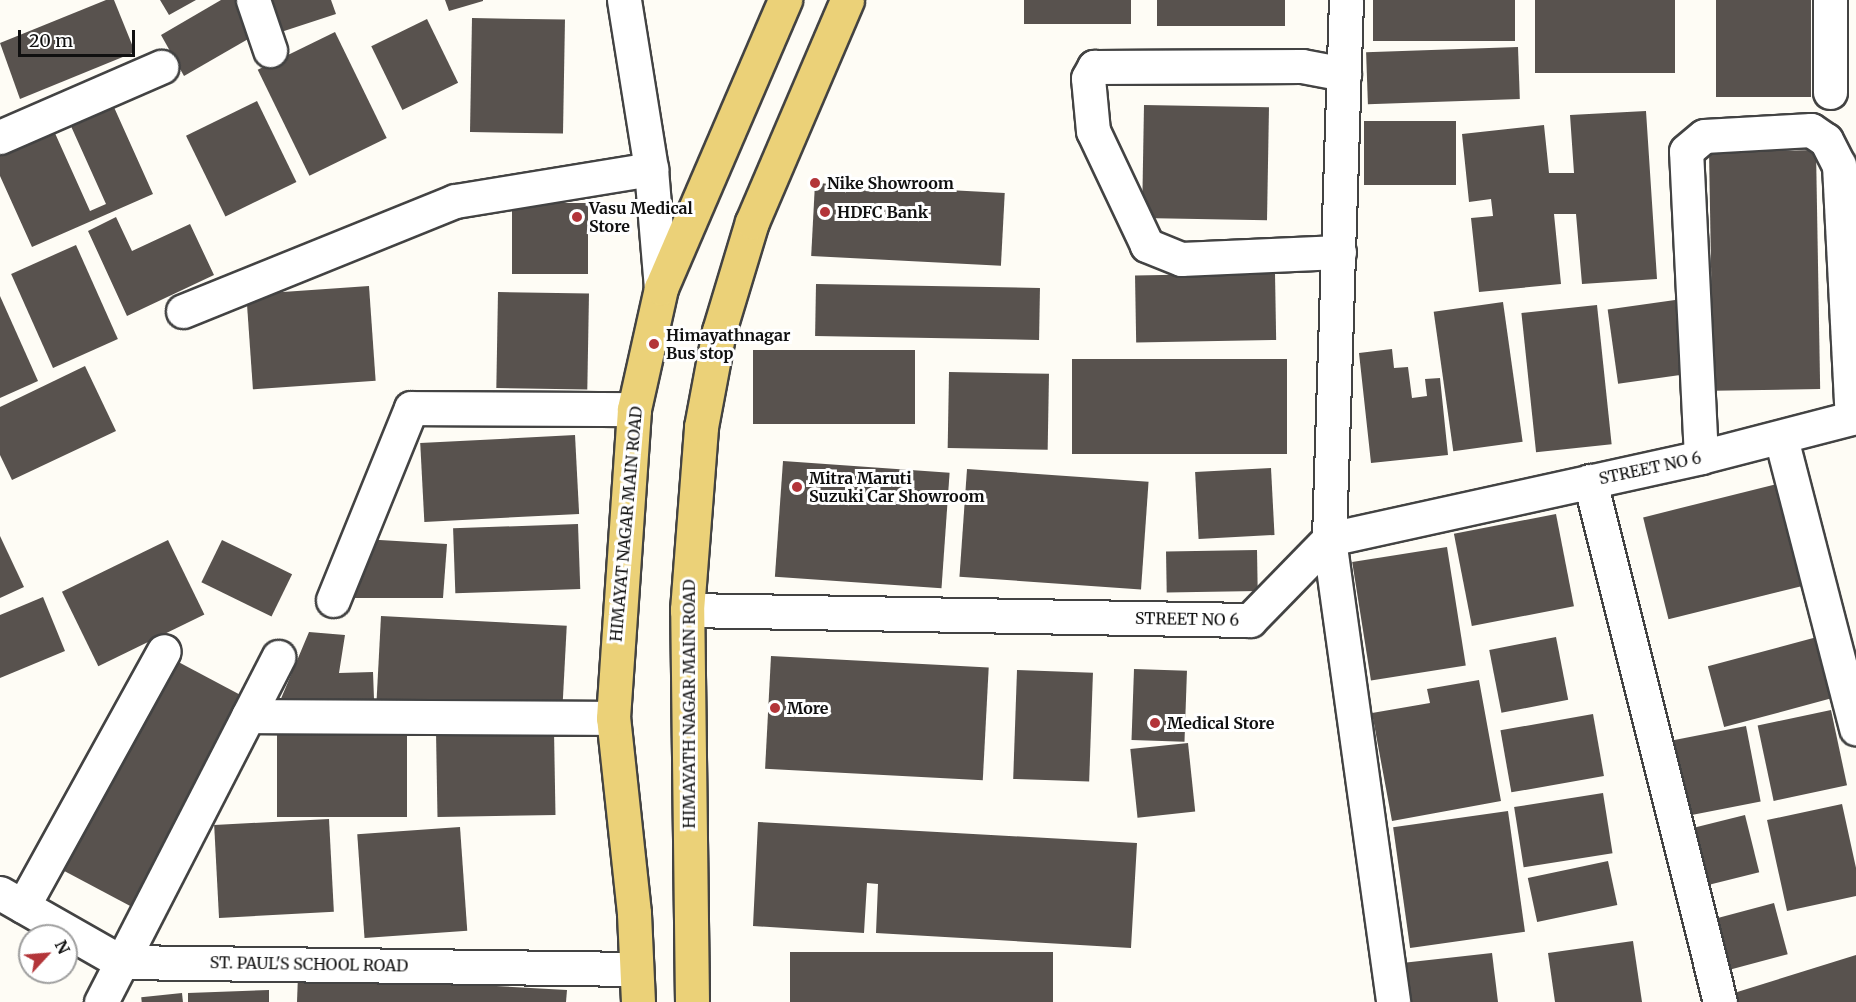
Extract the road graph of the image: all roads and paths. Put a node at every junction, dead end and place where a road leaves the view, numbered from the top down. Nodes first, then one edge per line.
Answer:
1 (253, 0) edge
2 (624, 0) edge
3 (785, 0) edge
4 (847, 0) edge
5 (1346, 0) edge
6 (1830, 0) edge
7 (270, 50) dead end
8 (160, 67) dead end
9 (1344, 74) junction
10 (1830, 92) dead end
11 (0, 137) edge
12 (651, 169) junction
13 (1339, 252) junction
14 (661, 288) junction
15 (183, 311) dead end
16 (634, 409) junction
17 (1854, 417) edge
18 (1781, 438) junction
19 (1701, 457) junction
20 (1590, 482) junction
21 (1329, 539) junction
22 (333, 600) dead end
23 (687, 610) junction
24 (164, 651) dead end
25 (279, 657) dead end
26 (248, 716) junction
27 (612, 718) junction
28 (1856, 728) edge
29 (12, 900) edge
30 (121, 962) junction
31 (636, 969) junction
32 (101, 1002) edge
33 (638, 1002) edge
34 (693, 1002) edge
35 (1393, 1002) edge
36 (1720, 1002) edge

1 - 7 street
2 - 12 street
3 - 14 main road, HIMAYAT NAGAR MAIN ROAD
4 - 23 main road, HIMAYATH NAGAR MAIN ROAD
5 - 9 street
6 - 10 street
8 - 11 street
9 - 13 street
9 - 13 street
12 - 14 street
12 - 15 street
13 - 21 street
14 - 16 main road, HIMAYAT NAGAR MAIN ROAD
16 - 22 street
16 - 27 main road, HIMAYAT NAGAR MAIN ROAD
17 - 18 street, STREET NO 6
17 - 19 street
18 - 19 street, STREET NO 6
18 - 28 street
19 - 20 street, STREET NO 6
20 - 21 street, STREET NO 6
20 - 36 street
21 - 23 street, STREET NO 6
21 - 35 street
23 - 34 main road, HIMAYATH NAGAR MAIN ROAD
24 - 29 street
25 - 26 street
26 - 27 street
26 - 30 street
27 - 31 main road, HIMAYAT NAGAR MAIN ROAD
29 - 30 street, ST. PAUL'S SCHOOL ROAD
30 - 31 street, ST. PAUL'S SCHOOL ROAD
30 - 32 street
31 - 33 main road, HIMAYAT NAGAR MAIN ROAD

